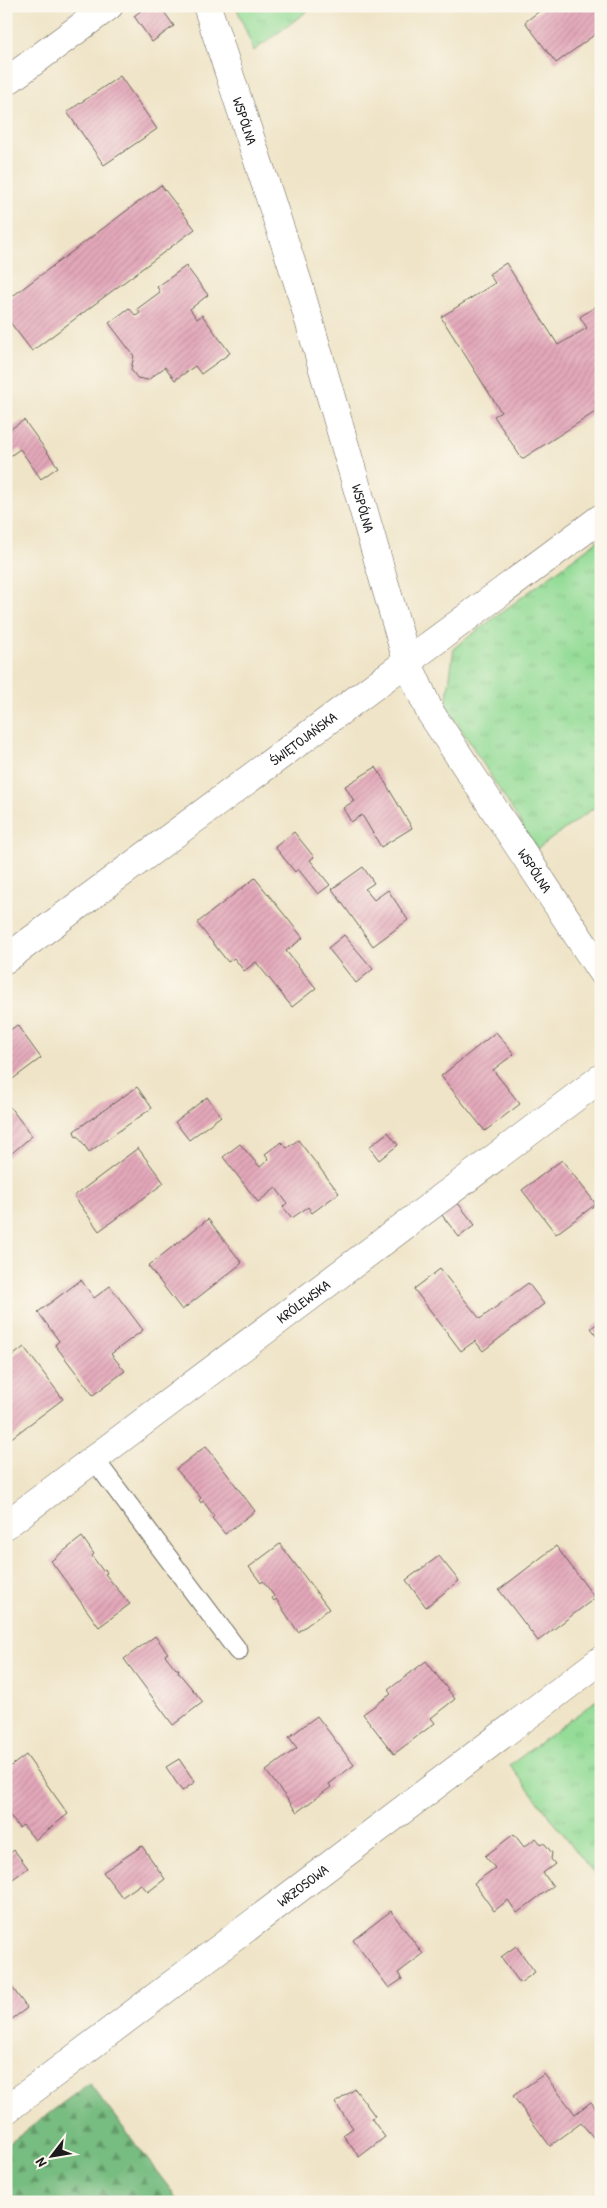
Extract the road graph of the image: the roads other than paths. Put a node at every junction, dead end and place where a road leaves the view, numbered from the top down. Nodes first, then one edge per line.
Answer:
1 (109, 6) edge
2 (206, 6) edge
3 (6, 82) edge
4 (601, 518) edge
5 (407, 661) junction
6 (6, 959) edge
7 (601, 971) edge
8 (601, 1078) edge
9 (94, 1458) junction
10 (6, 1525) edge
11 (238, 1651) dead end
12 (601, 1660) edge
13 (6, 2110) edge

1 - 3 street
2 - 5 street, WSPÓLNA
4 - 5 street, ŚWIĘTOJAŃSKA
5 - 6 street, ŚWIĘTOJAŃSKA
5 - 7 street, WSPÓLNA
8 - 9 street, KRÓLEWSKA
9 - 10 street, KRÓLEWSKA
9 - 11 lane
12 - 13 street, WRZOSOWA

